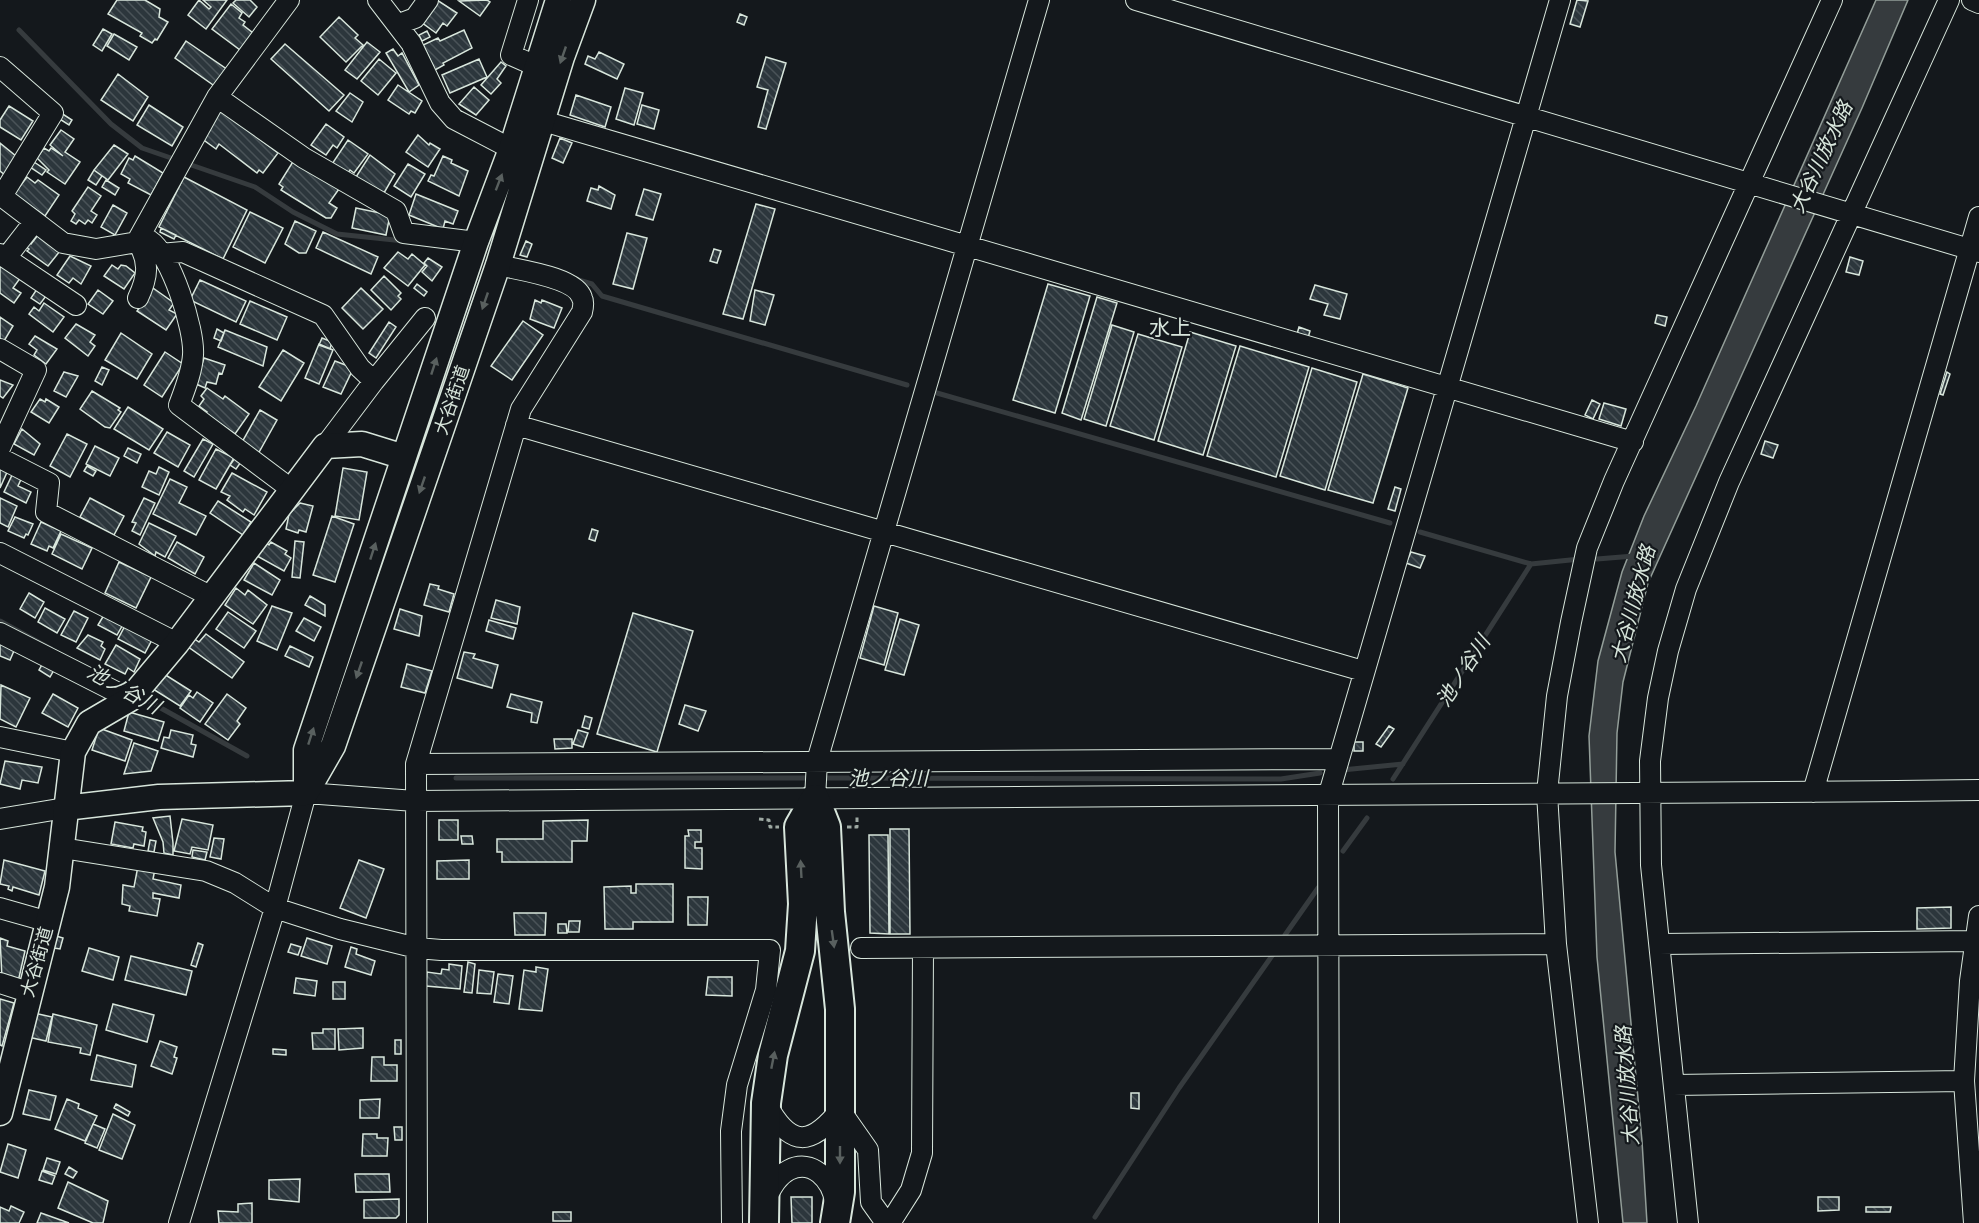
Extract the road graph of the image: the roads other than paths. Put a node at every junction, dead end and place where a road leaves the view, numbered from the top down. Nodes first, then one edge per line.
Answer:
1 (289, 0) edge
2 (378, 0) edge
3 (428, 0) edge
4 (528, 0) edge
5 (558, 0) edge
6 (583, 0) edge
7 (1039, 0) edge
8 (1136, 0) edge
9 (1560, 0) edge
10 (1832, 0) edge
11 (1949, 0) edge
12 (1972, 0) edge
13 (1979, 3) edge
14 (399, 24) junction
15 (536, 66) junction
16 (0, 67) edge
17 (217, 97) junction
18 (1527, 116) junction
19 (543, 121) junction
20 (521, 154) junction
21 (1748, 183) junction
22 (1, 196) edge
23 (1850, 212) junction
24 (1979, 217) edge
25 (33, 222) junction
26 (137, 241) junction
27 (476, 242) junction
28 (966, 246) junction
29 (1974, 251) edge
30 (160, 254) junction
31 (3, 256) edge
32 (498, 265) junction
33 (138, 298) dead end
34 (76, 305) dead end
35 (424, 318) dead end
36 (0, 349) edge
37 (374, 381) junction
38 (1446, 389) junction
39 (516, 425) junction
40 (1633, 442) junction
41 (325, 446) junction
42 (0, 448) edge
43 (404, 457) junction
44 (0, 458) edge
45 (291, 489) junction
46 (882, 532) junction
47 (0, 553) edge
48 (212, 597) junction
49 (0, 633) edge
50 (177, 643) junction
51 (1363, 671) junction
52 (134, 694) junction
53 (0, 737) edge
54 (73, 752) junction
55 (1339, 759) junction
56 (416, 764) junction
57 (815, 780) junction
58 (1979, 790) edge
59 (1813, 792) junction
60 (306, 793) junction
61 (1547, 793) junction
62 (1646, 795) junction
63 (1328, 797) junction
64 (415, 801) junction
65 (65, 808) junction
66 (0, 819) edge
67 (62, 848) junction
68 (0, 908) edge
69 (275, 908) junction
70 (49, 922) junction
71 (1978, 925) edge
72 (1556, 944) junction
73 (1660, 944) junction
74 (1328, 945) junction
75 (417, 948) junction
76 (861, 948) dead end
77 (922, 948) junction
78 (0, 984) edge
79 (28, 993) junction
80 (1972, 1034) edge
81 (6, 1058) edge
82 (1964, 1082) junction
83 (1674, 1085) junction
84 (766, 1103) junction
85 (840, 1110) junction
86 (0, 1113) edge
87 (1974, 1151) edge
88 (764, 1213) edge
89 (836, 1219) edge
90 (179, 1223) edge
91 (417, 1223) edge
92 (732, 1223) edge
93 (886, 1223) edge
94 (890, 1223) edge
95 (1329, 1223) edge
96 (1588, 1223) edge
97 (1688, 1223) edge
98 (1974, 1223) edge

1 - 17 street
2 - 14 street
3 - 14 street
4 - 15 street
5 - 15 main road, 大谷街道
6 -> 19 main road, 大谷街道
7 - 28 street
8 - 18 street
9 - 18 street
10 - 21 street
11 - 23 street
12 - 13 street
14 - 20 street
15 - 20 main road, 大谷街道
16 - 22 street
17 - 26 street
17 - 27 street
18 - 21 street
18 - 38 street
19 - 20 main road, 大谷街道
19 - 28 street
27 -> 20 main road, 大谷街道
20 - 32 main road, 大谷街道
21 - 23 street
21 - 40 street
22 - 25 street
23 - 29 street
23 - 62 street
24 - 29 street
25 - 26 street
25 - 31 street
26 - 30 street
26 - 33 street
43 -> 27 main road, 大谷街道
28 - 38 street
28 - 46 street
29 - 59 street
30 - 37 street
30 - 45 street
31 - 34 street
32 - 39 street
32 -> 60 main road, 大谷街道
35 - 37 street
36 - 42 street
37 - 41 street
38 - 40 street
38 - 51 street
39 - 46 street
39 - 56 street
40 - 61 street
41 - 43 main road
41 - 45 main road, 大谷街道
60 -> 43 main road, 大谷街道
44 - 48 street
45 - 48 main road, 大谷街道
46 - 51 street
46 - 57 street
47 - 50 street
48 - 50 main road, 大谷街道
49 - 52 street
50 - 52 main road, 大谷街道
51 - 55 street
52 - 54 main road, 大谷街道
53 - 54 street
54 - 65 main road, 大谷街道
55 - 57 street
55 - 63 street
56 - 57 street
56 - 64 street
57 - 63 street
57 - 64 street
84 -> 57 highway
57 -> 85 highway
58 - 59 street
59 - 62 street
60 - 64 street
60 - 65 main road
60 - 69 street
61 - 62 street
61 - 63 street
61 - 72 street
62 - 73 street
63 - 74 street
64 - 75 street
65 - 66 street
65 - 67 main road, 大谷街道
67 - 69 street
67 - 70 main road, 大谷街道
68 - 70 street
69 - 75 street
69 - 90 street
70 - 79 main road, 大谷街道
71 - 73 street
71 - 80 street
72 - 74 street
72 - 96 street
73 - 83 street
74 - 77 street
74 - 95 street
75 - 91 street
75 - 92 street
76 - 77 street
77 - 94 street
78 - 79 street
79 - 81 main road, 大谷街道
80 - 82 street
81 - 86 main road, 大谷街道
82 - 83 street
82 - 87 street
83 - 97 street
84 - 85 street
84 - 88 highway
85 -> 89 highway
85 - 93 street
87 - 98 street
88 - 89 street

